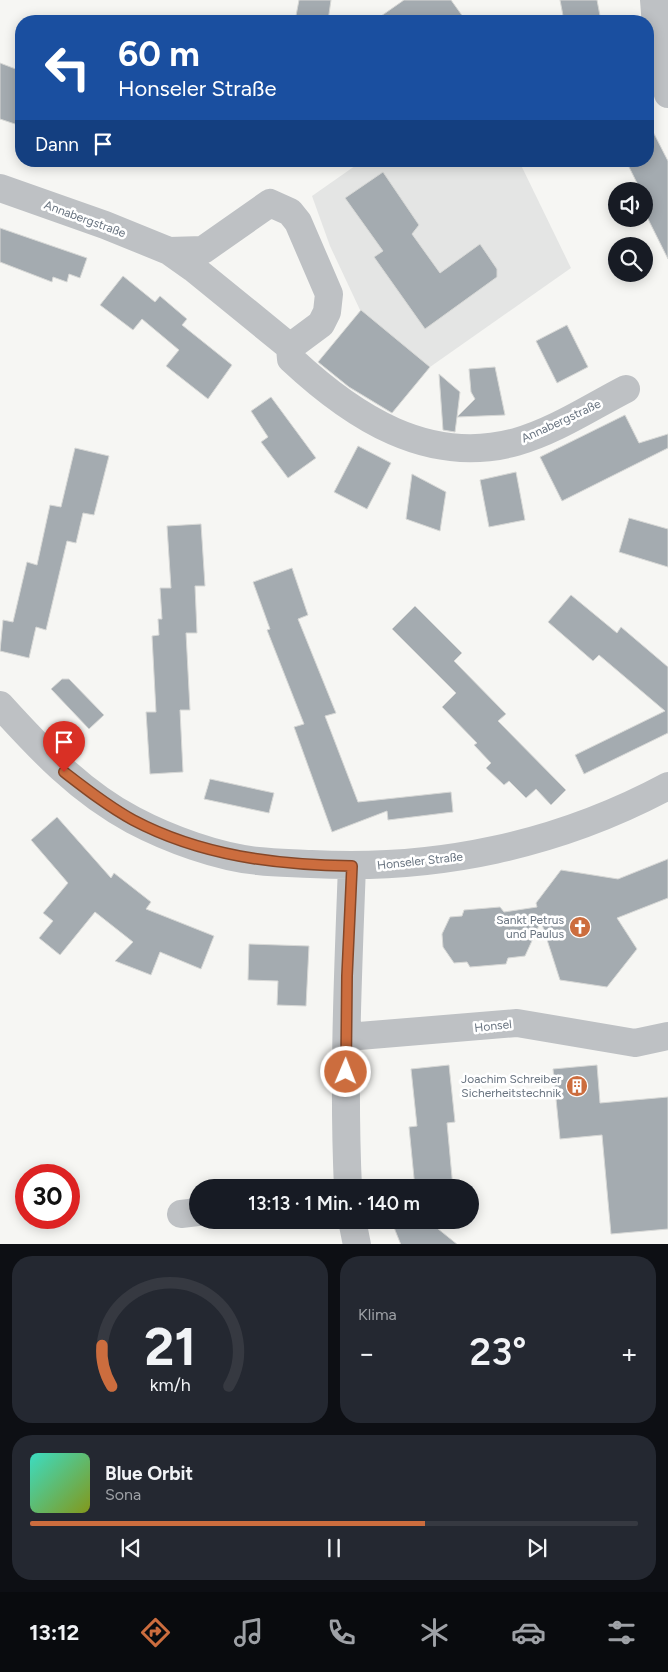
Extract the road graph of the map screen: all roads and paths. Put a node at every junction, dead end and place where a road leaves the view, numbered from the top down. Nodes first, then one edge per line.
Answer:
1 (654, 0) edge
2 (668, 94) edge
3 (0, 188) edge
4 (169, 251) junction
5 (290, 347) junction
6 (626, 389) dead end
7 (0, 705) edge
8 (668, 786) edge
9 (352, 866) junction
10 (668, 1036) edge
11 (347, 1038) junction
12 (348, 1179) edge
13 (354, 1229) edge
14 (357, 1244) edge

1 - 2 street
3 - 4 street, Annabergstraße
4 - 5 street, Annabergstraße
4 - 5 street, Annabergstraße
5 - 6 street, Annabergstraße
7 - 9 street, Honseler Straße
8 - 9 street, Honseler Straße
9 - 11 street
10 - 11 street, Honsel
11 - 12 street
13 - 14 street

